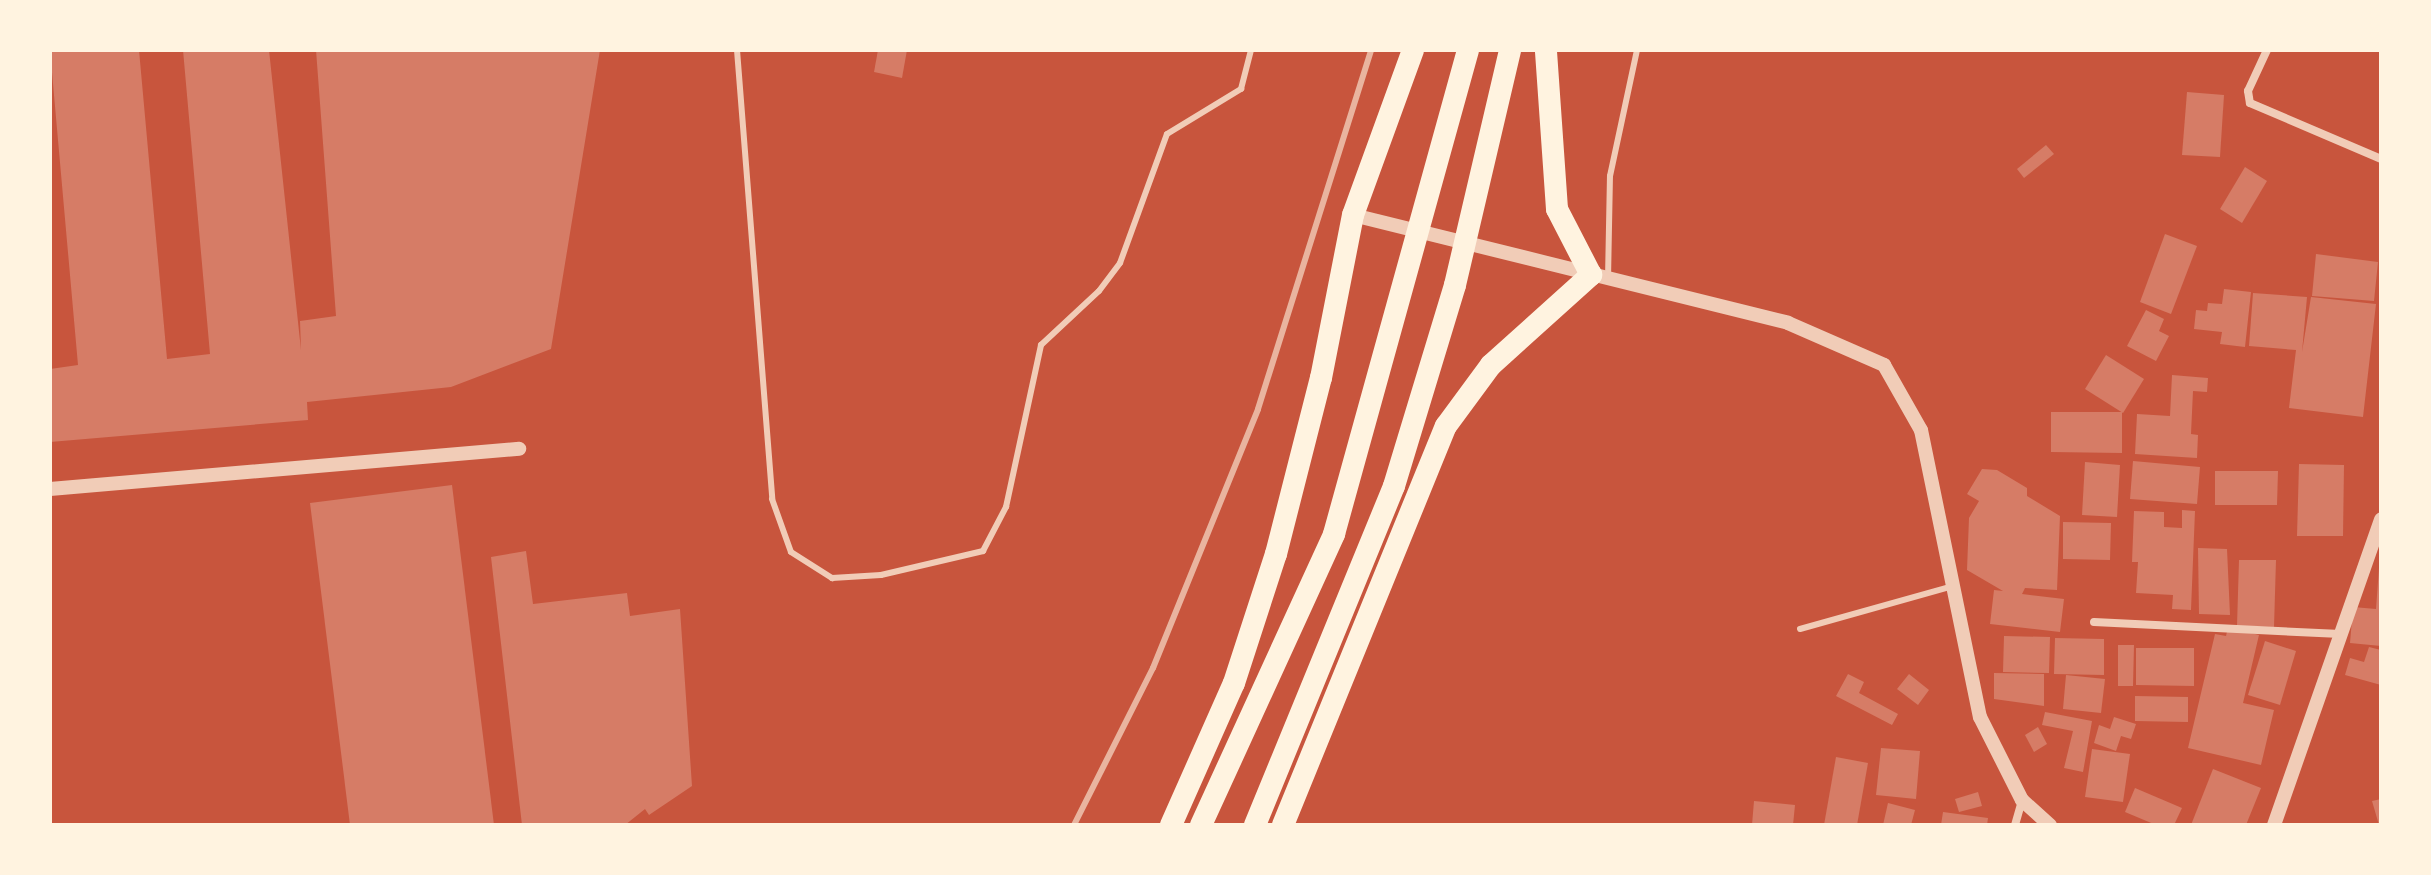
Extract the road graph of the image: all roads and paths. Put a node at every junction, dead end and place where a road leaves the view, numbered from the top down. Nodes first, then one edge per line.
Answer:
1 (737, 50) edge
2 (1251, 50) edge
3 (1413, 50) edge
4 (1468, 50) edge
5 (1510, 50) edge
6 (1546, 50) edge
7 (1637, 50) edge
8 (2267, 50) edge
9 (2381, 159) edge
10 (1353, 215) junction
11 (1600, 277) junction
12 (519, 449) dead end
13 (50, 489) edge
14 (2380, 522) edge
15 (1949, 587) junction
16 (2094, 622) dead end
17 (1800, 629) dead end
18 (2341, 634) junction
19 (2022, 800) junction
20 (1171, 825) edge
21 (1201, 825) edge
22 (1255, 825) edge
23 (1283, 825) edge
24 (2015, 825) edge
25 (2050, 825) edge
26 (2274, 825) edge

1 - 2 lane
3 - 10 highway
4 - 21 highway
5 - 22 highway
6 - 11 highway
7 - 11 lane
8 - 9 street
10 - 11 street
10 - 20 highway
11 - 15 street
11 - 23 highway
12 - 13 street
14 - 18 street
15 - 17 lane
15 - 19 street
16 - 18 street
18 - 26 street
19 - 24 street
19 - 25 street

